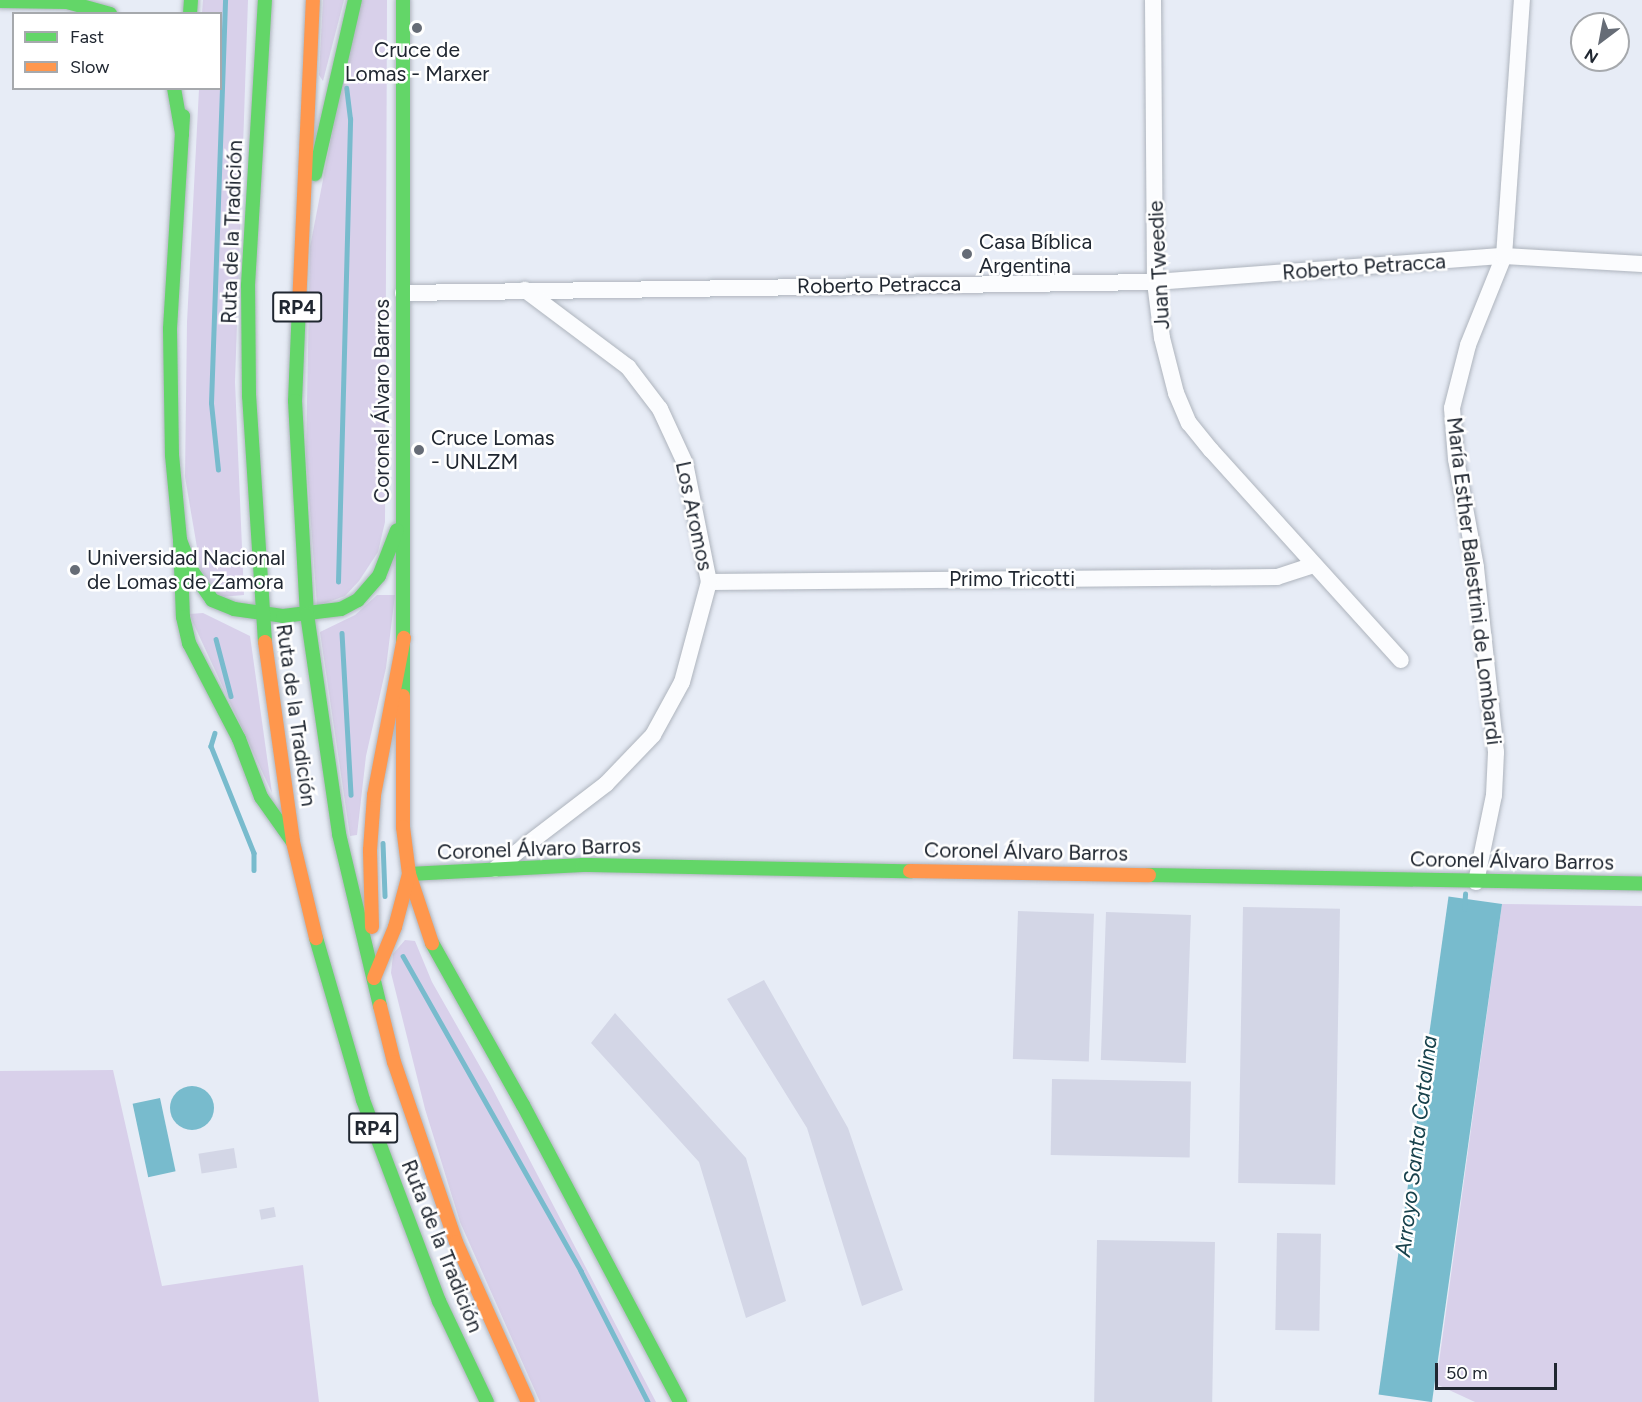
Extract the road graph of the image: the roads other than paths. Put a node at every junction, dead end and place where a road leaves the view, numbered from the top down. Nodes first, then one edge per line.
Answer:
1 (265, 0) edge
2 (313, 0) edge
3 (355, 0) edge
4 (403, 0) edge
5 (1153, 0) edge
6 (1522, 0) edge
7 (0, 1) edge
8 (103, 12) edge
9 (174, 90) edge
10 (185, 90) edge
11 (182, 134) junction
12 (300, 244) junction
13 (1504, 256) junction
14 (1642, 264) edge
15 (1155, 282) junction
16 (525, 290) junction
17 (403, 293) junction
18 (403, 499) junction
19 (180, 540) junction
20 (1314, 566) junction
21 (709, 582) junction
22 (307, 614) junction
23 (261, 616) junction
24 (404, 638) junction
25 (1401, 660) dead end
26 (293, 842) junction
27 (495, 869) junction
28 (409, 874) junction
29 (1476, 882) junction
30 (1642, 884) edge
31 (374, 978) junction
32 (487, 1402) edge
33 (528, 1402) edge
34 (680, 1402) edge

1 - 23 main road, Ruta de la Tradición / RP4
2 - 12 main road, Ruta de la Tradición / RP4
3 - 12 main road
4 - 17 main road, Coronel Álvaro Barros
5 - 15 street, Juan Tweedie
6 - 13 street, María Esther Balestrini de Lombardi
7 - 8 main road
9 - 11 main road
10 - 11 main road
11 - 19 main road
12 - 22 main road, Ruta de la Tradición / RP4
13 - 14 street, Roberto Petracca
13 - 15 street, Roberto Petracca
13 - 29 street, María Esther Balestrini de Lombardi
15 - 16 street, Roberto Petracca
15 - 20 street, Juan Tweedie
16 - 17 street, Roberto Petracca
16 - 21 street, Los Aromos
17 - 18 main road, Coronel Álvaro Barros
18 - 22 main road
18 - 24 main road, Coronel Álvaro Barros
19 - 23 main road
19 - 26 main road
20 - 21 street, Primo Tricotti
20 - 25 street, Juan Tweedie
21 - 27 street, Los Aromos
22 - 23 main road
22 - 31 main road, Ruta de la Tradición / RP4
23 - 26 main road, Ruta de la Tradición / RP4
24 - 28 main road, Coronel Álvaro Barros
24 - 31 main road
26 - 32 main road, Ruta de la Tradición / RP4
27 - 28 main road, Coronel Álvaro Barros
27 - 29 main road, Coronel Álvaro Barros
28 - 31 main road
28 - 34 main road, Coronel Álvaro Barros
29 - 30 main road, Coronel Álvaro Barros
31 - 33 main road, Ruta de la Tradición / RP4

